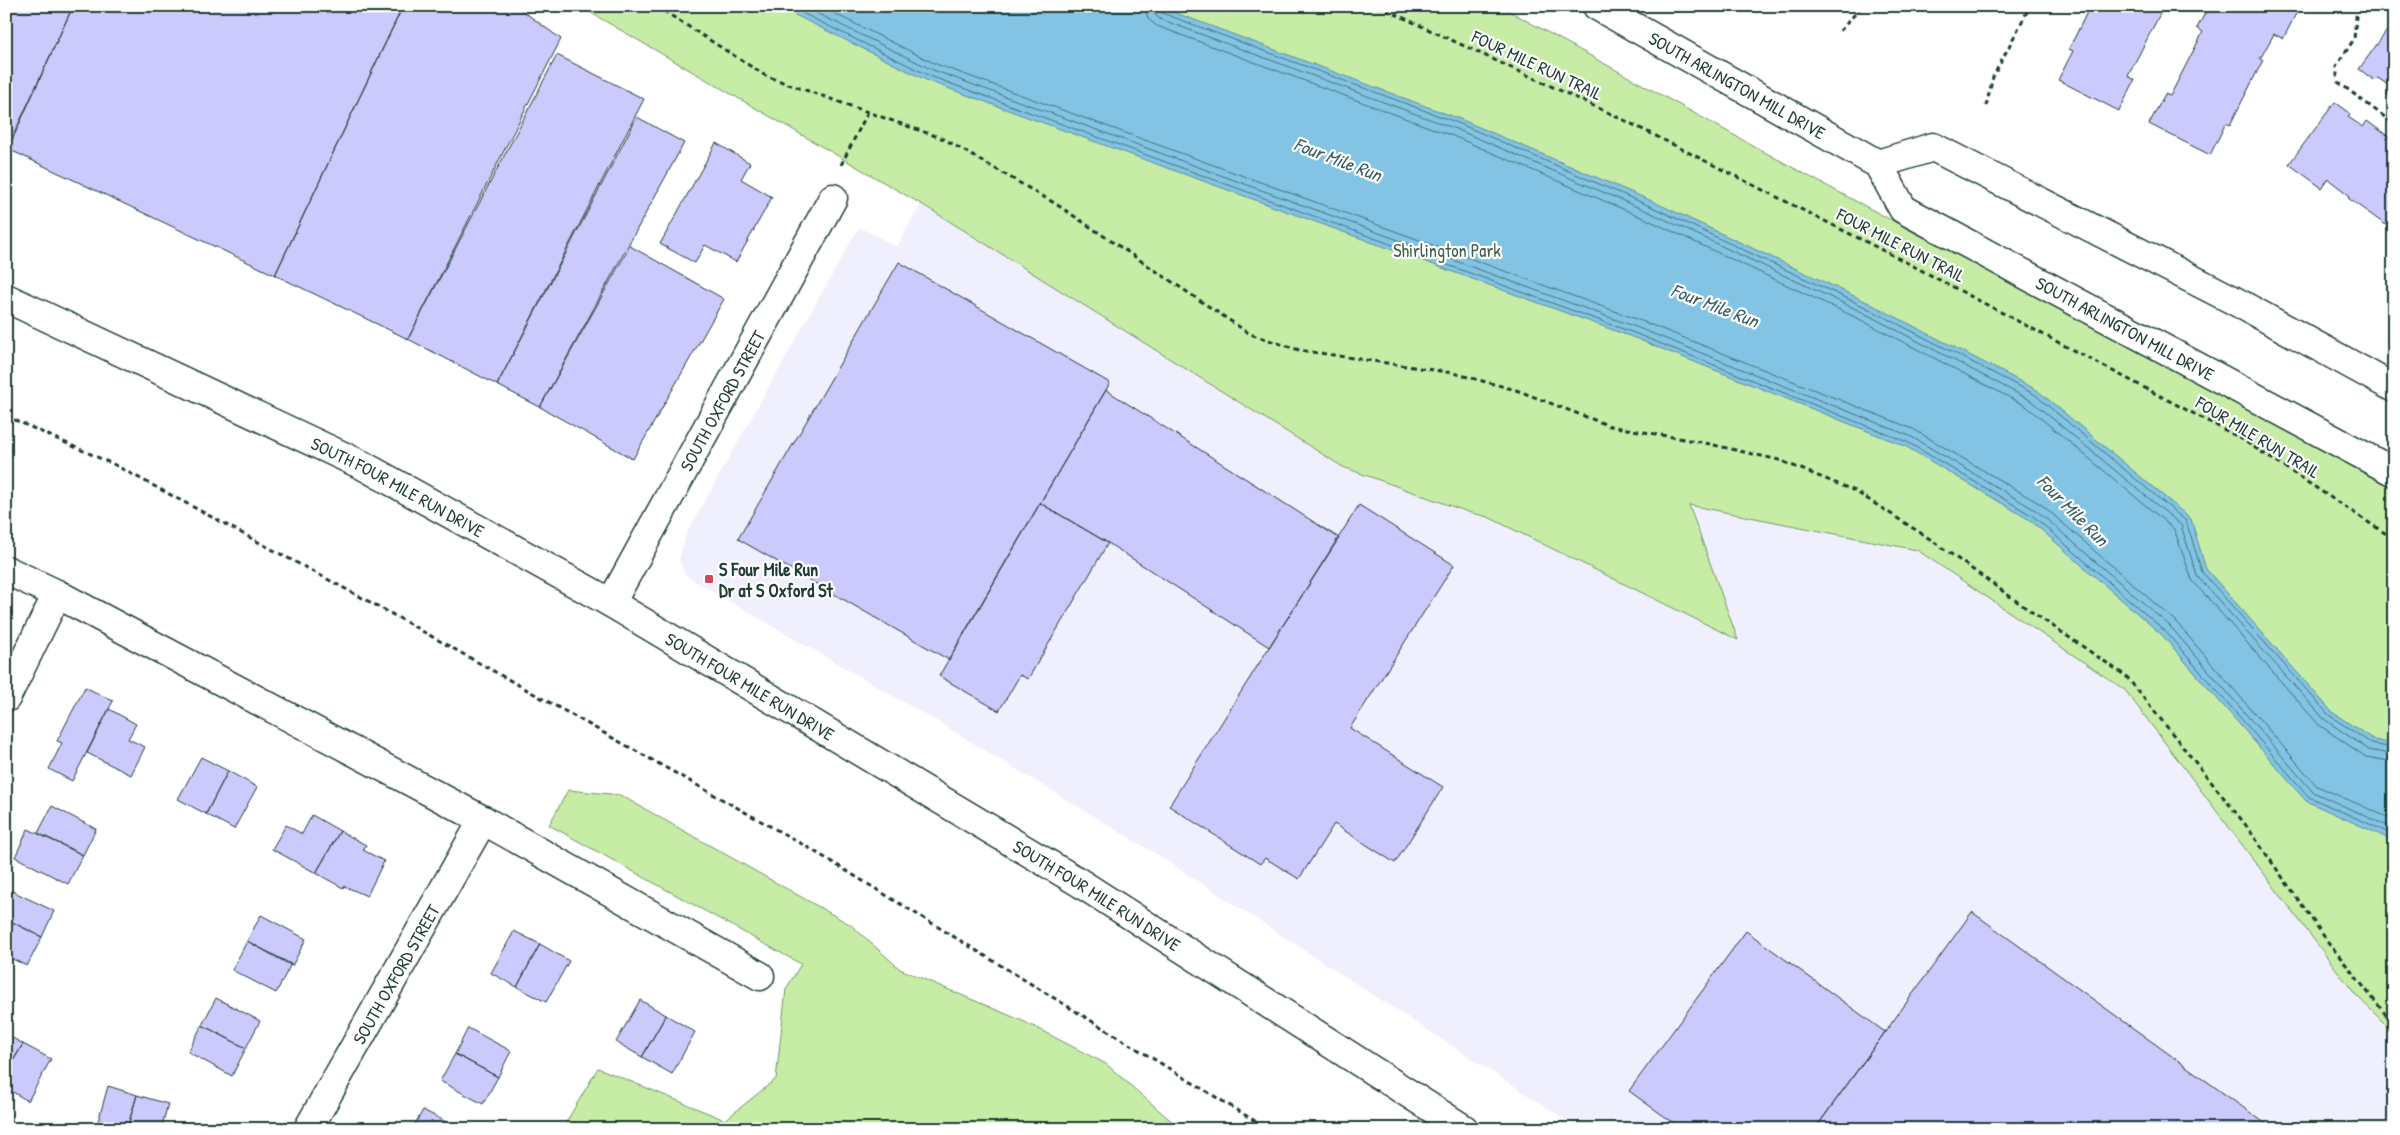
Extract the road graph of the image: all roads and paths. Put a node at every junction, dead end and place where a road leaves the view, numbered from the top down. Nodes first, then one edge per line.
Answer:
1 (656, 6) edge
2 (1378, 6) edge
3 (1597, 6) edge
4 (1862, 6) edge
5 (2030, 6) edge
6 (2357, 6) edge
7 (1840, 31) dead end
8 (1986, 106) dead end
9 (868, 112) junction
10 (2394, 124) edge
11 (1878, 164) junction
12 (833, 198) joint
13 (6, 298) edge
14 (2394, 388) edge
15 (6, 416) edge
16 (2394, 472) edge
17 (2394, 539) edge
18 (6, 570) edge
19 (58, 594) junction
20 (611, 603) junction
21 (6, 698) edge
22 (483, 820) junction
23 (760, 976) dead end
24 (2394, 1025) edge
25 (308, 1129) edge
26 (1268, 1129) edge
27 (1464, 1129) edge

1 - 9 path
2 - 17 path, FOUR MILE RUN TRAIL
3 - 11 street, SOUTH ARLINGTON MILL DRIVE
4 - 7 path
5 - 8 path
6 - 10 path
9 - 12 path
9 - 24 path
11 - 14 street
11 - 16 street, SOUTH ARLINGTON MILL DRIVE
12 - 20 street, SOUTH OXFORD STREET
13 - 20 street, SOUTH FOUR MILE RUN DRIVE
15 - 26 path
18 - 19 street
19 - 21 street
19 - 22 street
20 - 27 street, SOUTH FOUR MILE RUN DRIVE
22 - 23 street
22 - 25 street, SOUTH OXFORD STREET

